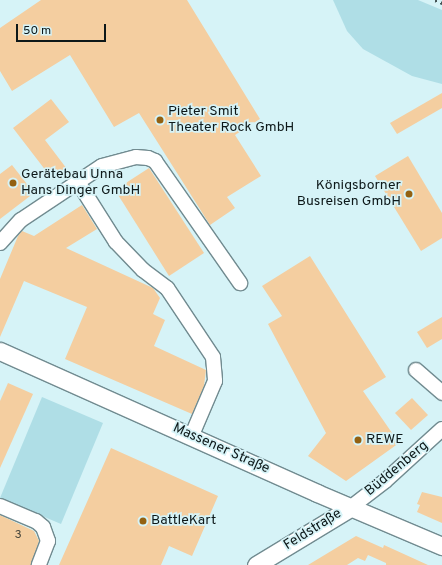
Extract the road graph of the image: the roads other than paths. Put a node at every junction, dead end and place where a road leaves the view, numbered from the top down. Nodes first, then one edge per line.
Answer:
1 (78, 182) junction
2 (0, 243) edge
3 (240, 283) dead end
4 (0, 351) edge
5 (416, 370) dead end
6 (442, 393) edge
7 (442, 429) edge
8 (192, 435) junction
9 (0, 506) edge
10 (350, 508) junction
11 (442, 546) edge
12 (39, 565) edge
13 (256, 565) edge

1 - 2 street
1 - 3 street
1 - 8 street
4 - 8 main road, Massener Straße
5 - 6 street
7 - 10 street, Büddenberg
8 - 10 main road, Massener Straße
9 - 12 street
10 - 11 main road, Massener Straße
10 - 13 main road, Feldstraße

